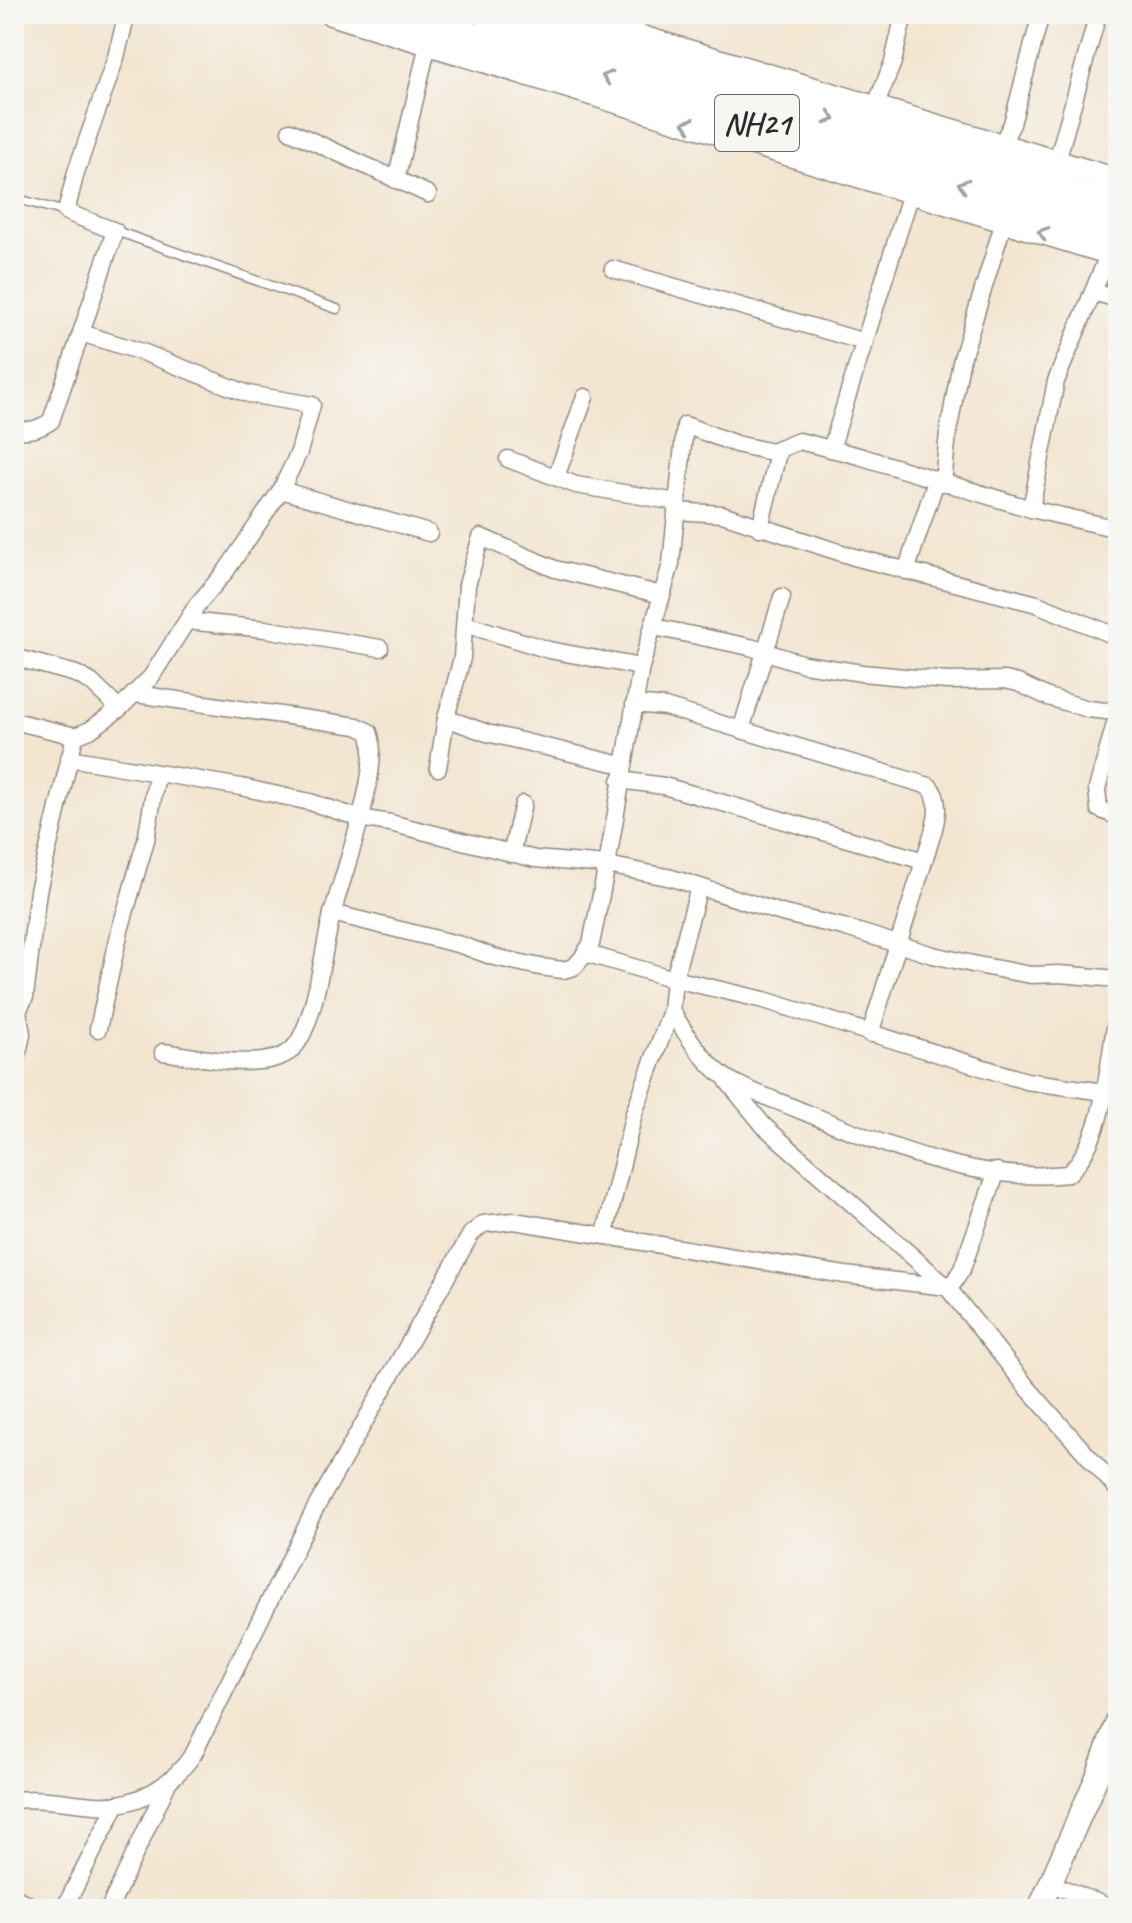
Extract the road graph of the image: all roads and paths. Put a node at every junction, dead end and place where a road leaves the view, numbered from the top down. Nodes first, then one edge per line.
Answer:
1 (127, 14) edge
2 (331, 14) edge
3 (397, 14) edge
4 (487, 14) edge
5 (565, 14) edge
6 (904, 14) edge
7 (1041, 14) edge
8 (1098, 14) edge
9 (634, 24) edge
10 (428, 44) junction
11 (875, 107) junction
12 (290, 131) dead end
13 (1001, 145) junction
14 (1057, 161) junction
15 (396, 180) junction
16 (1118, 180) edge
17 (911, 193) junction
18 (428, 194) dead end
19 (14, 198) edge
20 (1118, 206) edge
21 (66, 212) junction
22 (1004, 221) junction
23 (115, 231) junction
24 (1115, 247) edge
25 (613, 269) dead end
26 (1093, 292) junction
27 (1118, 299) edge
28 (337, 309) dead end
29 (81, 333) junction
30 (865, 342) junction
31 (585, 397) dead end
32 (14, 430) edge
33 (779, 449) junction
34 (831, 449) junction
35 (508, 459) dead end
36 (556, 477) junction
37 (940, 482) junction
38 (281, 490) junction
39 (676, 506) junction
40 (1031, 509) junction
41 (760, 528) junction
42 (1118, 529) edge
43 (429, 533) dead end
44 (906, 571) junction
45 (662, 595) junction
46 (782, 597) dead end
47 (187, 621) junction
48 (465, 624) junction
49 (654, 627) junction
50 (1118, 637) edge
51 (380, 648) dead end
52 (766, 652) junction
53 (14, 657) edge
54 (641, 667) junction
55 (136, 694) junction
56 (634, 704) junction
57 (119, 709) junction
58 (1118, 711) edge
59 (446, 718) junction
60 (14, 721) edge
61 (741, 730) junction
62 (75, 736) junction
63 (69, 758) junction
64 (438, 768) dead end
65 (621, 773) junction
66 (157, 774) junction
67 (523, 804) dead end
68 (1118, 817) edge
69 (359, 818) junction
70 (511, 854) junction
71 (924, 861) junction
72 (607, 865) junction
73 (699, 887) junction
74 (332, 913) junction
75 (898, 945) junction
76 (585, 953) junction
77 (674, 979) junction
78 (1118, 979) edge
79 (671, 1011) junction
80 (1118, 1011) edge
81 (16, 1012) edge
82 (98, 1029) dead end
83 (870, 1034) junction
84 (163, 1052) dead end
85 (14, 1072) edge
86 (725, 1077) junction
87 (1111, 1093) edge
88 (997, 1171) junction
89 (605, 1234) junction
90 (947, 1287) junction
91 (1118, 1490) edge
92 (1118, 1719) edge
93 (167, 1785) junction
94 (14, 1800) edge
95 (117, 1804) junction
96 (1050, 1883) junction
97 (14, 1897) edge
98 (37, 1909) edge
99 (64, 1909) edge
100 (109, 1909) edge
101 (1039, 1909) edge
102 (1113, 1909) edge

1 - 21 street
2 - 10 street
24 -> 3 highway, NH21
4 -> 20 highway, NH21
5 - 9 street
6 - 11 street
7 - 13 street
8 - 14 street
9 - 11 street
10 - 15 street
17 -> 10 street
11 - 13 street
12 - 15 street
13 - 14 street
14 - 16 street
15 - 18 street
17 - 22 street
17 - 30 street
19 - 21 lane
21 - 23 street
24 -> 22 street
22 - 37 street
23 - 28 lane
23 - 29 street
24 - 26 street
25 - 30 street
26 - 27 street
26 - 40 street
29 - 32 street
29 - 38 street
30 - 34 street
31 - 36 street
33 - 34 street
33 - 39 street
33 - 41 street
34 - 37 street
35 - 36 street
36 - 39 street
37 - 40 street
37 - 44 street
38 - 43 street
38 - 47 street
39 - 41 street
39 - 45 street
40 - 42 street
41 - 44 street
44 - 50 street
45 - 48 street
45 - 49 street
46 - 52 street
47 - 51 street
47 - 55 street
48 - 54 street
48 - 59 street
49 - 52 street
49 - 54 street
52 - 58 street
52 - 61 street
53 - 57 street
54 - 56 street
55 - 57 street
55 - 69 street
56 - 61 street
56 - 65 street
57 - 62 street
58 - 68 street
59 - 64 street
59 - 65 street
60 - 62 street
61 - 71 street
62 - 63 street
63 - 66 street
63 - 81 street
65 - 71 street
65 - 72 street
66 - 69 street
66 - 82 street
67 - 70 street
69 - 70 street
69 - 74 street
70 - 72 street
71 - 75 street
72 - 73 street
72 - 76 street
73 - 75 street
73 - 77 street
74 - 76 street
74 - 84 street
75 - 78 street
75 - 83 street
76 - 77 street
77 - 79 street
77 - 83 street
79 - 86 street
79 - 89 street
80 - 87 street
81 - 85 street
83 - 87 street
86 - 88 street
86 - 90 street
87 - 88 street
88 - 90 street
89 - 90 street
89 - 93 street
90 - 91 street
92 - 96 street
93 - 95 street
93 - 100 street
94 - 95 street
95 - 99 street
96 - 101 street
96 - 102 street
97 - 98 street

